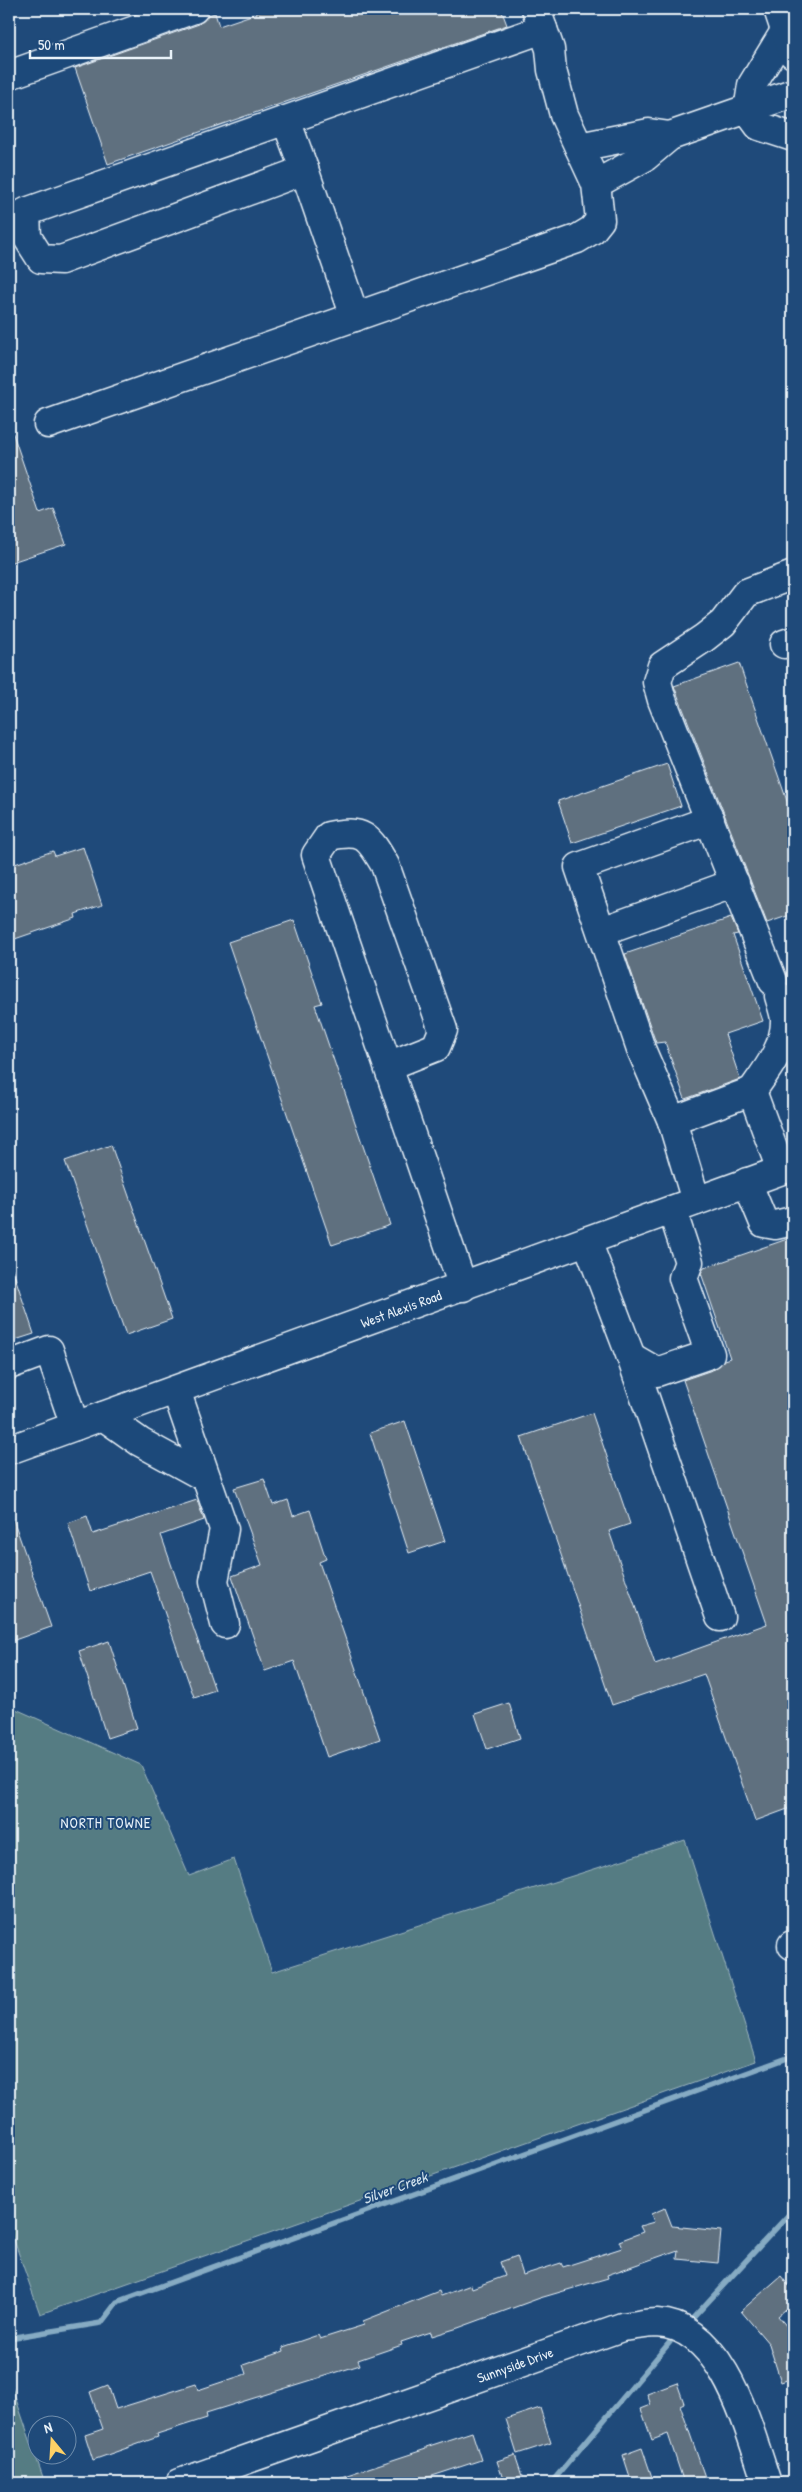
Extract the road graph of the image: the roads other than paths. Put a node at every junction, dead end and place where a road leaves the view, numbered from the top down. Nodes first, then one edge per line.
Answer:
1 (194, 9) edge
2 (539, 19) edge
3 (785, 31) edge
4 (9, 75) edge
5 (793, 93) edge
6 (748, 111) junction
7 (286, 120) junction
8 (670, 136) junction
9 (793, 137) edge
10 (579, 147) junction
11 (304, 169) junction
12 (596, 184) junction
13 (355, 316) junction
14 (48, 424) dead end
15 (793, 575) edge
16 (710, 820) junction
17 (735, 883) junction
18 (602, 931) junction
19 (388, 1066) junction
20 (752, 1091) junction
21 (672, 1121) junction
22 (787, 1168) edge
23 (747, 1182) junction
24 (684, 1206) junction
25 (793, 1221) edge
26 (588, 1241) junction
27 (463, 1287) junction
28 (631, 1357) junction
29 (9, 1365) edge
30 (176, 1390) junction
31 (103, 1416) junction
32 (75, 1426) junction
33 (9, 1450) edge
34 (206, 1478) junction
35 (720, 1617) dead end
36 (226, 1624) dead end
37 (223, 2476) edge
38 (180, 2483) edge
39 (766, 2483) edge

1 - 4 main road
2 - 7 main road
2 - 10 main road
3 - 6 main road
5 - 6 main road
6 - 8 main road
6 - 9 main road
7 - 11 main road
7 - 11 main road
8 - 10 main road
8 - 12 main road
10 - 12 main road
11 - 13 main road
12 - 13 main road
13 - 14 main road
15 - 16 main road
16 - 17 main road
16 - 18 main road
17 - 18 main road
17 - 20 main road
18 - 21 main road
19 - 19 main road
19 - 27 main road
20 - 21 main road
20 - 22 main road
21 - 24 main road
22 - 23 main road, West Alexis Road
23 - 24 main road, West Alexis Road
23 - 25 main road
24 - 26 main road, West Alexis Road
24 - 28 main road
26 - 27 main road, West Alexis Road
26 - 28 main road
27 - 30 main road, West Alexis Road
28 - 35 main road
29 - 32 main road
30 - 31 main road, West Alexis Road
30 - 34 main road
31 - 32 main road, West Alexis Road
31 - 34 main road
32 - 33 main road, West Alexis Road
34 - 36 main road
37 - 38 main road, Sunnyside Drive
37 - 39 main road, Sunnyside Drive

